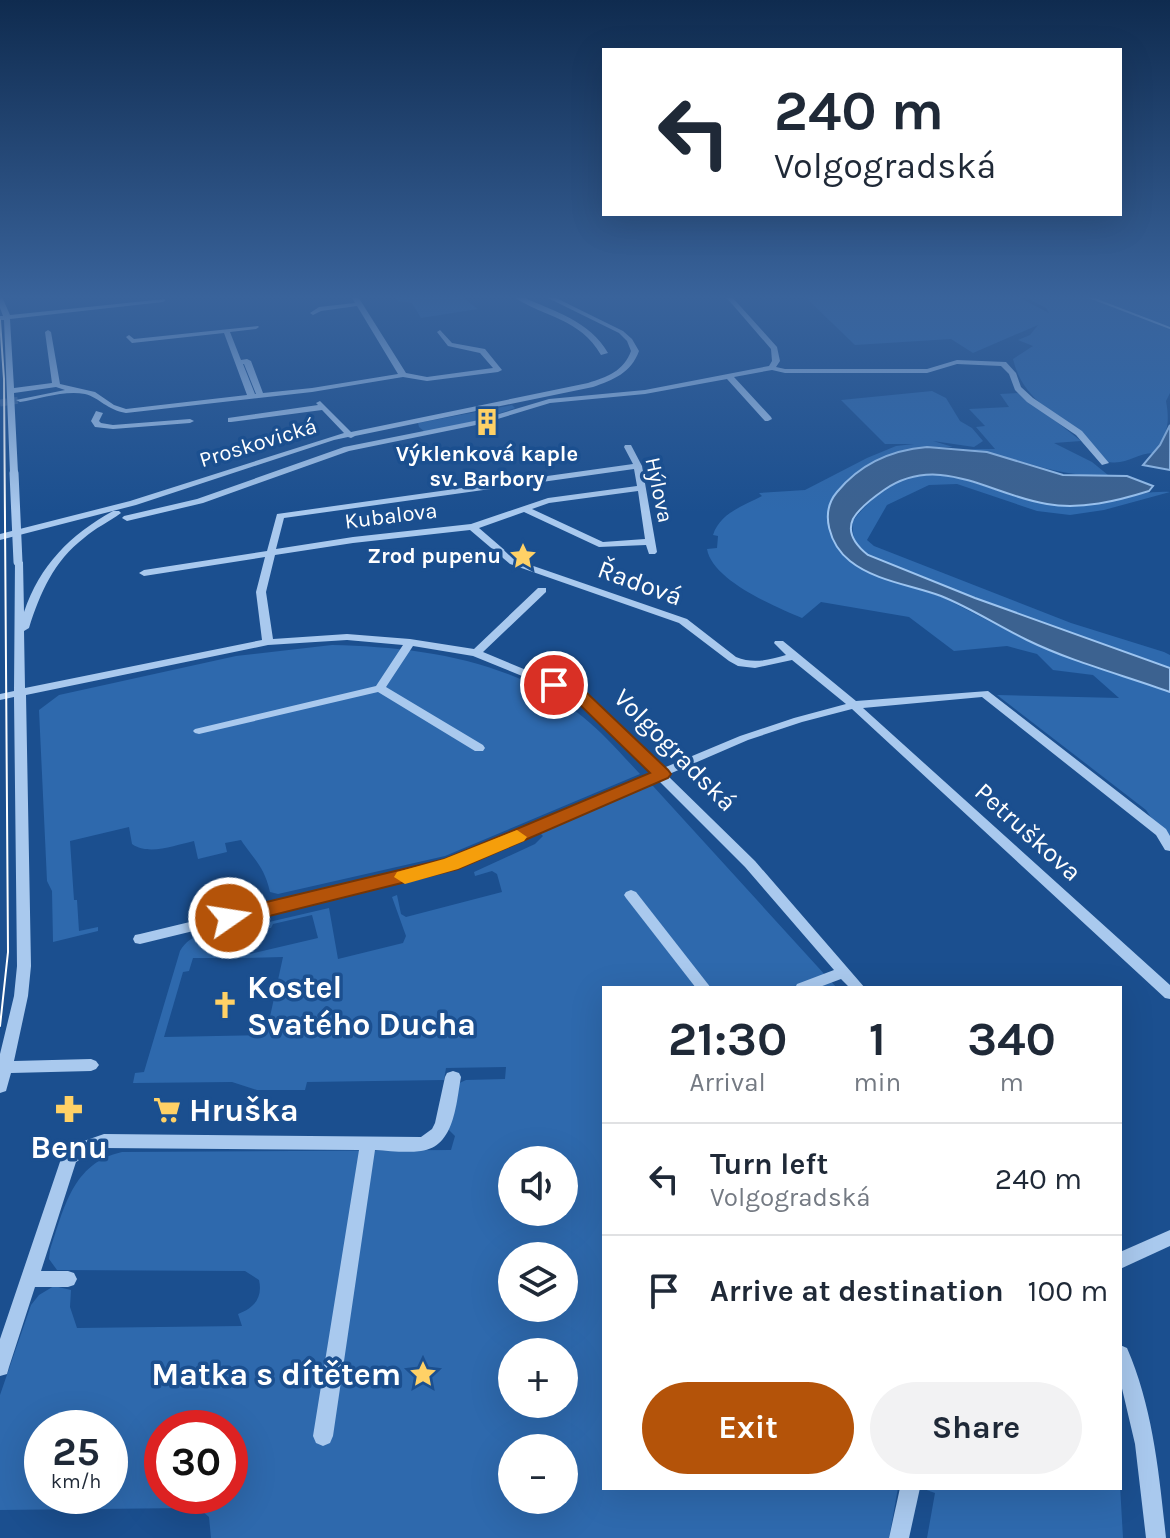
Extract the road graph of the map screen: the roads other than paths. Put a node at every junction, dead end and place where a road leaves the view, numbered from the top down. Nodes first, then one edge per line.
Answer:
1 (9, 369) edge
2 (54, 369) edge
3 (243, 369) edge
4 (399, 369) edge
5 (497, 369) edge
6 (625, 369) edge
7 (768, 369) edge
8 (775, 369) edge
9 (934, 369) edge
10 (1008, 369) edge
11 (403, 375) junction
12 (730, 377) junction
13 (56, 385) junction
14 (312, 390) junction
15 (11, 391) junction
16 (76, 391) junction
17 (256, 394) junction
18 (20, 400) tunnel mouth
19 (323, 407) junction
20 (99, 413) dead end
21 (768, 419) dead end
22 (231, 420) dead end
23 (190, 421) dead end
24 (349, 434) junction
25 (363, 446) junction
26 (628, 447) dead end
27 (1105, 463) dead end
28 (638, 466) junction
29 (641, 488) junction
30 (133, 503) junction
31 (524, 509) junction
32 (127, 518) dead end
33 (472, 527) junction
34 (0, 537) edge
35 (270, 552) junction
36 (144, 573) dead end
37 (542, 590) dead end
38 (20, 641) junction
39 (268, 642) junction
40 (410, 642) junction
41 (779, 643) dead end
42 (476, 653) junction
43 (793, 656) junction
44 (380, 688) junction
45 (19, 694) junction
46 (0, 696) edge
47 (854, 705) junction
48 (199, 731) dead end
49 (479, 748) dead end
50 (662, 774) junction
51 (1166, 835) edge
52 (1170, 847) edge
53 (631, 895) dead end
54 (140, 939) dead end
55 (844, 972) junction
56 (702, 986) edge
57 (807, 986) edge
58 (856, 986) edge
59 (1170, 994) edge
60 (91, 1065) dead end
61 (4, 1067) edge
62 (453, 1077) dead end
63 (0, 1087) edge
64 (368, 1144) junction
65 (1170, 1238) edge
66 (1122, 1260) edge
67 (31, 1279) junction
68 (68, 1279) dead end
69 (1122, 1360) edge
70 (0, 1367) edge
71 (323, 1436) dead end
72 (910, 1490) edge
73 (899, 1538) edge
74 (1156, 1538) edge

1 - 15 street
2 - 13 street
3 - 17 street
4 - 11 street
5 - 11 street
6 - 24 street, Proskovická
7 - 12 street
8 - 9 street
10 - 27 street
11 - 14 street
12 - 21 street
12 - 25 street
13 - 15 street
13 - 16 street
14 - 17 street
14 - 19 street
15 - 38 street, bridge
16 - 17 street
16 - 18 street
19 - 22 street, Proskovická
19 - 24 street
20 - 23 street
24 - 25 street
24 - 30 street, Proskovická
25 - 32 street
26 - 28 street, Hýlova
28 - 29 street, Hýlova
28 - 35 street
29 - 31 street, Kubalova
29 - 31 street, Hýlova
30 - 34 street
30 - 38 street
31 - 33 street, Kubalova
33 - 35 street, Kubalova
33 - 43 street, Řadová
35 - 36 street, Kubalova
35 - 39 street
37 - 42 street
38 - 45 street
39 - 40 street, Volgogradská
39 - 45 street, Volgogradská
40 - 42 street, Volgogradská
40 - 44 street
41 - 43 street
42 - 50 street, Volgogradská
43 - 47 street
44 - 48 street
44 - 49 street
45 - 46 street, Volgogradská
45 - 61 street
47 - 50 street
47 - 51 street
47 - 59 street, Petruškova
50 - 54 street
50 - 55 street, Volgogradská
51 - 52 street
53 - 56 street
55 - 57 street
55 - 58 street, Volgogradská
60 - 61 street
61 - 63 street
62 - 64 street
64 - 67 street
64 - 71 street
65 - 66 street
67 - 68 street
67 - 70 street
69 - 74 street
72 - 73 street

